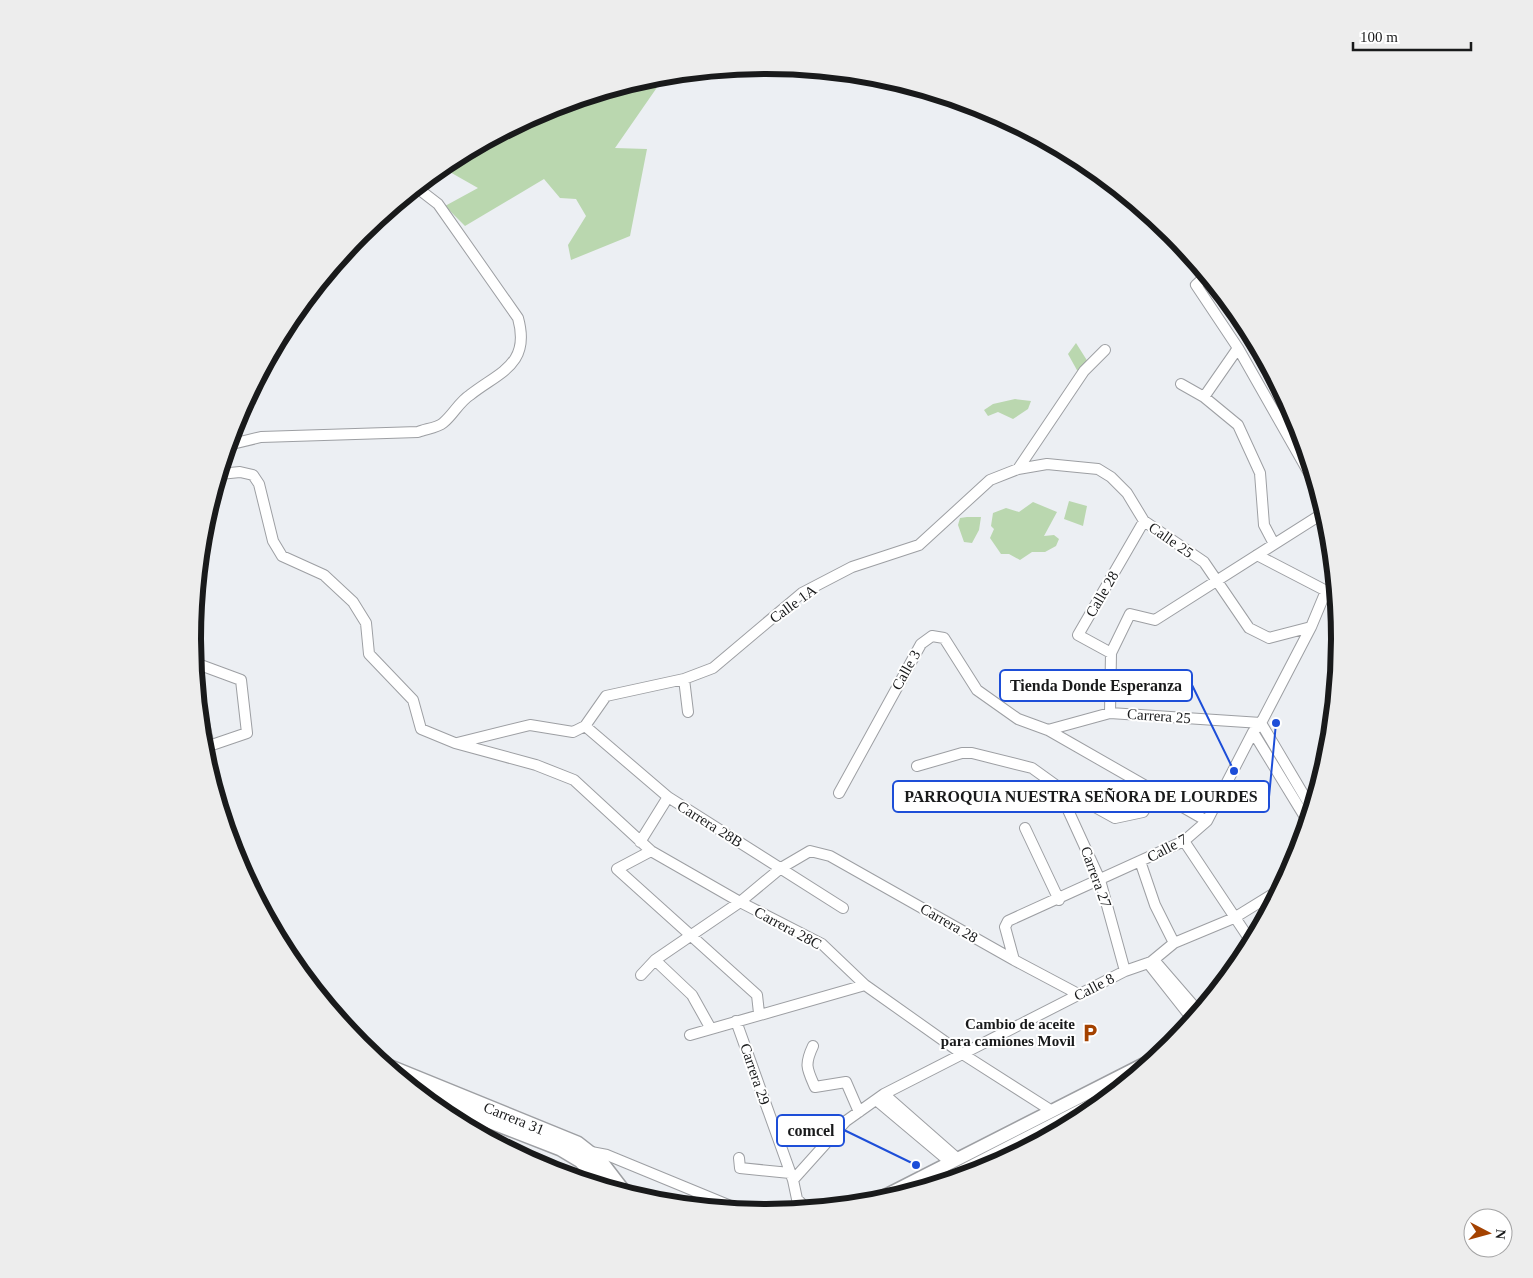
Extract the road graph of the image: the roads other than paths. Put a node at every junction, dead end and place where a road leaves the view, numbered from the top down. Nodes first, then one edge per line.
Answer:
1 (422, 191) edge
2 (1202, 279) edge
3 (1238, 348) junction
4 (1105, 350) dead end
5 (1181, 384) dead end
6 (1204, 396) junction
7 (236, 444) edge
8 (1304, 464) edge
9 (1018, 468) junction
10 (226, 473) edge
11 (1318, 516) edge
12 (1144, 521) junction
13 (1274, 544) junction
14 (1257, 555) junction
15 (1216, 580) junction
16 (1326, 591) junction
17 (1330, 593) edge
18 (1310, 627) junction
19 (1111, 653) junction
20 (202, 665) edge
21 (684, 679) junction
22 (688, 712) dead end
23 (1110, 712) junction
24 (1261, 723) junction
25 (585, 726) junction
26 (1048, 730) junction
27 (1253, 732) junction
28 (455, 743) junction
29 (211, 745) edge
30 (917, 766) dead end
31 (1057, 786) junction
32 (839, 793) dead end
33 (1155, 793) junction
34 (668, 797) junction
35 (1307, 801) edge
36 (1304, 815) edge
37 (1207, 822) junction
38 (1025, 828) dead end
39 (1184, 841) junction
40 (640, 842) junction
41 (651, 851) junction
42 (1140, 861) junction
43 (781, 868) junction
44 (1100, 880) junction
45 (1270, 896) edge
46 (1055, 901) junction
47 (740, 902) junction
48 (844, 908) dead end
49 (1234, 918) junction
50 (690, 934) junction
51 (1247, 936) edge
52 (1174, 943) junction
53 (655, 960) junction
54 (1014, 960) junction
55 (1151, 962) junction
56 (1125, 971) junction
57 (641, 975) dead end
58 (865, 986) junction
59 (1080, 994) junction
60 (1195, 1008) edge
61 (759, 1013) junction
62 (1189, 1014) edge
63 (736, 1021) junction
64 (711, 1029) junction
65 (690, 1035) dead end
66 (813, 1046) dead end
67 (961, 1053) junction
68 (1133, 1069) edge
69 (407, 1074) edge
70 (880, 1097) junction
71 (443, 1102) edge
72 (1052, 1111) junction
73 (859, 1112) junction
74 (1076, 1112) edge
75 (1040, 1124) junction
76 (589, 1152) junction
77 (739, 1158) dead end
78 (960, 1162) junction
79 (947, 1174) edge
80 (791, 1177) junction
81 (597, 1178) edge
82 (617, 1184) edge
83 (907, 1186) edge
84 (721, 1202) edge
85 (801, 1203) edge

1 - 7 street
2 - 3 street
3 - 6 street
3 - 8 street
4 - 9 street
5 - 6 street
6 - 13 street
9 - 12 street, Calle 25
9 - 21 street, Calle 1A
10 - 28 street
11 - 13 street
12 - 15 street, Calle 25
12 - 19 street, Calle 28
13 - 14 street
14 - 15 street
14 - 16 street
15 - 18 street, Calle 25
15 - 19 street
16 - 17 street
16 - 18 street, Calle 7
18 - 24 street, Calle 7
19 - 23 street
20 - 29 street
21 - 22 street
21 - 25 street, Calle 1A
23 - 24 street, Carrera 25
23 - 26 street, Carrera 25
24 - 27 street, Calle 7
24 - 35 street
25 - 28 street
25 - 34 street, Carrera 28B
26 - 32 street, Calle 3
26 - 33 street, Calle 3
27 - 36 street
27 - 37 street, Calle 7
28 - 40 street, Carrera 28C
30 - 31 street, Carrera 27
31 - 33 street, Carrera 27
31 - 44 street, Carrera 27
33 - 37 street, Calle 3
34 - 40 street
34 - 43 street, Carrera 28B
37 - 39 street, Calle 7
38 - 46 street
39 - 42 street, Calle 7
39 - 49 street
40 - 41 street, Carrera 28C
41 - 47 street, Carrera 28C
41 - 50 street
42 - 44 street, Calle 7
42 - 52 street
43 - 47 street
43 - 48 street, Carrera 28B
43 - 54 street, Carrera 28
44 - 46 street, Calle 7
44 - 56 street, Carrera 27
45 - 49 street, Calle 8
46 - 54 street, Calle 7
47 - 50 street
47 - 58 street, Carrera 28C
49 - 51 street
49 - 52 street, Calle 8
50 - 53 street
50 - 61 street
52 - 55 street, Calle 8
53 - 57 street
53 - 64 street
54 - 59 street, Carrera 28
55 - 56 street, Calle 8
55 - 60 street
55 - 62 street
56 - 59 street, Calle 8
58 - 61 street
58 - 67 street, Carrera 28C
59 - 67 street, Calle 8
61 - 63 street
63 - 64 street
63 - 80 street, Carrera 29
64 - 65 street
66 - 73 street
67 - 70 street, Calle 8
67 - 72 street, Carrera 28C
68 - 72 main road
69 - 76 highway, Carrera 31
70 - 73 street, Calle 8
70 - 78 street
71 - 81 highway, Carrera 31
72 - 75 main road
73 - 80 street, Calle 8
74 - 75 main road
75 - 78 main road
76 - 82 highway, Carrera 31
76 - 84 street
77 - 80 street
78 - 79 main road
78 - 83 main road
80 - 85 street, Carrera 29

